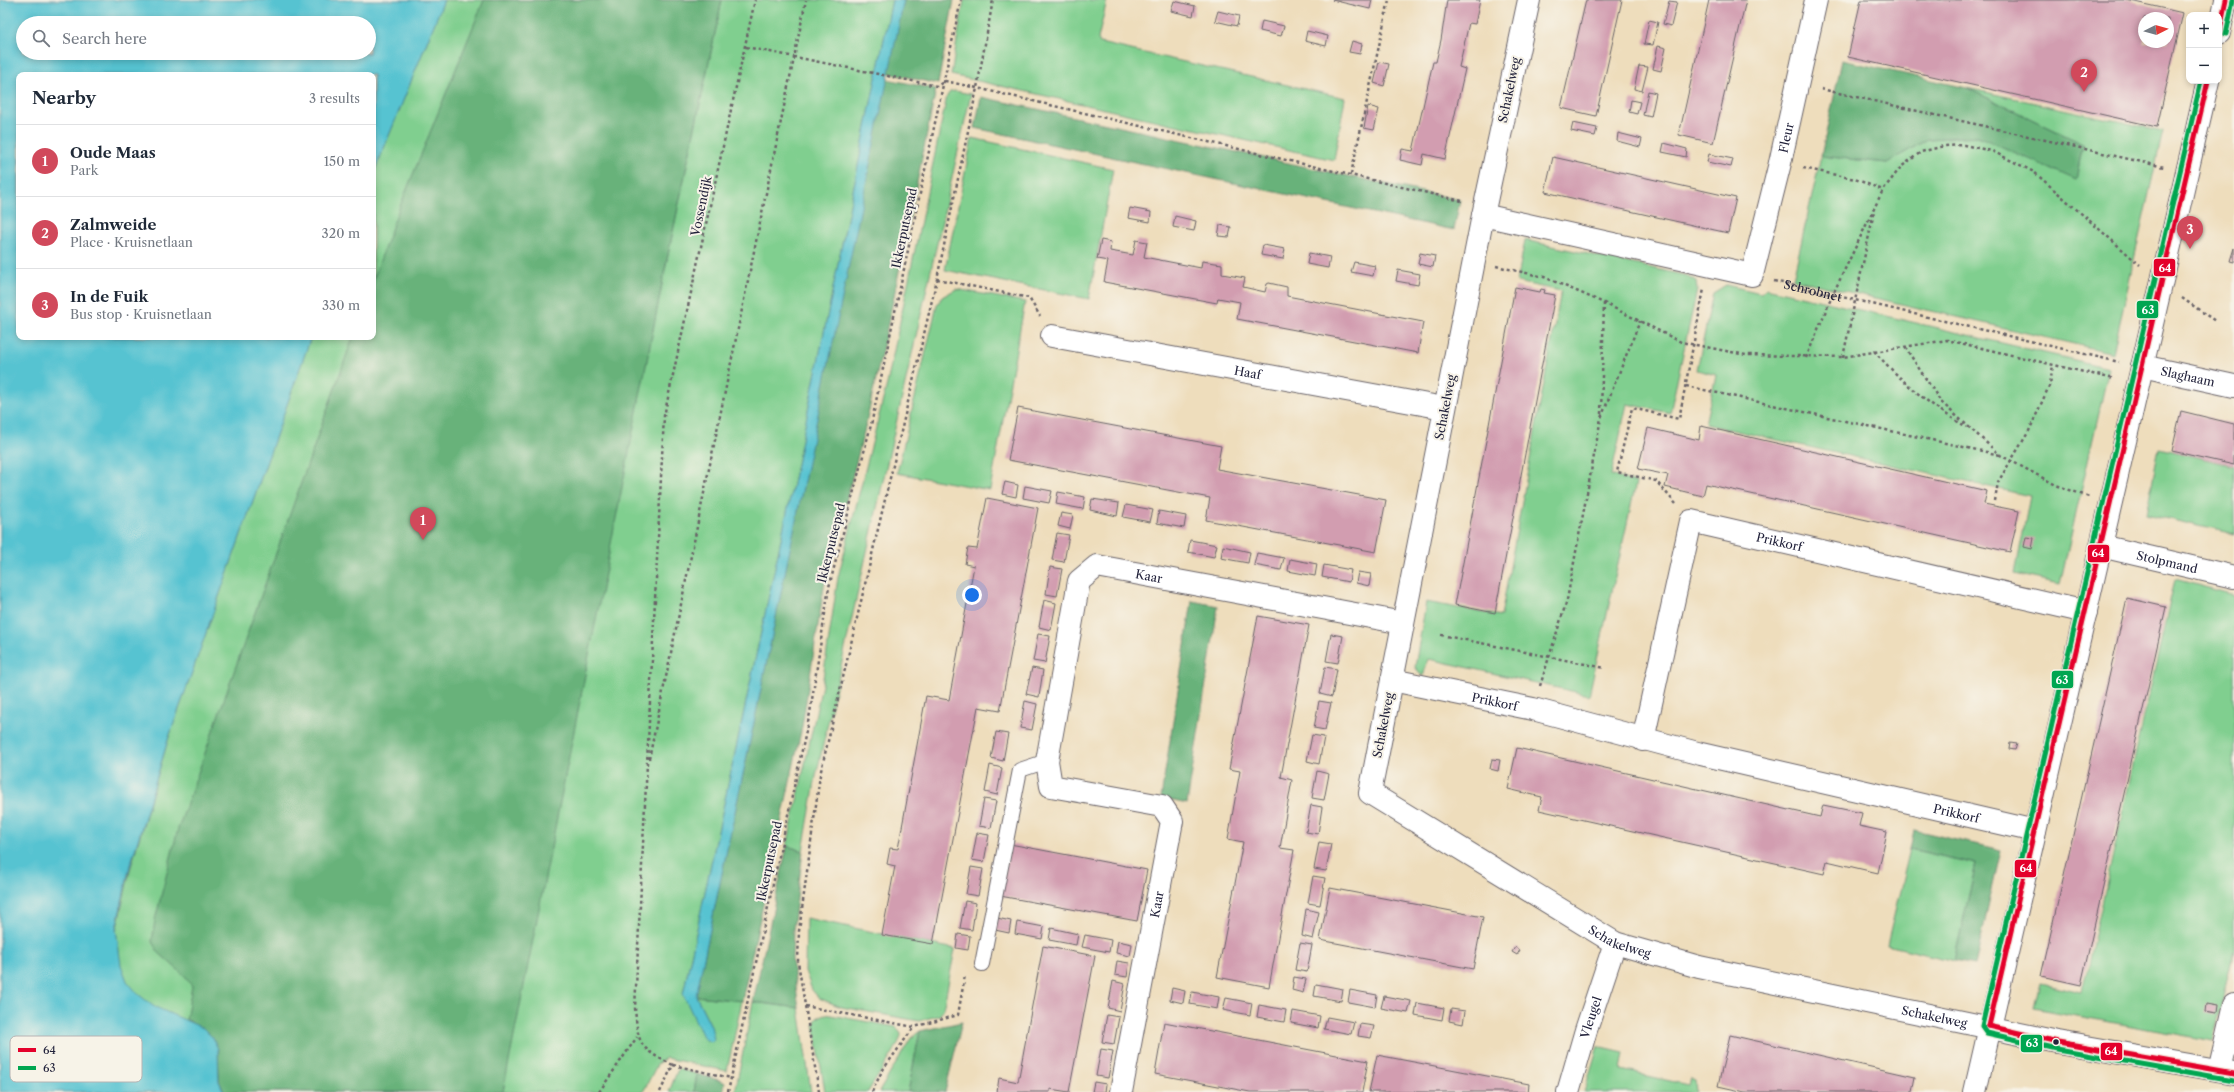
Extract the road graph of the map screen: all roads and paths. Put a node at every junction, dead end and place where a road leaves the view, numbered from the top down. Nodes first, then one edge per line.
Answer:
1 (755, 0) edge
2 (806, 0) edge
3 (961, 0) edge
4 (992, 0) edge
5 (1389, 0) edge
6 (1529, 0) edge
7 (1816, 0) edge
8 (2229, 5) edge
9 (2222, 25) edge
10 (746, 47) junction
11 (794, 57) junction
12 (944, 81) junction
13 (1797, 83) junction
14 (2207, 84) edge
15 (977, 88) junction
16 (1780, 163) junction
17 (2188, 172) junction
18 (1351, 174) junction
19 (1883, 190) junction
20 (1876, 208) junction
21 (1483, 215) junction
22 (1474, 261) junction
23 (1709, 264) junction
24 (1752, 275) junction
25 (937, 279) junction
26 (2162, 284) junction
27 (1832, 296) junction
28 (1854, 301) junction
29 (1604, 303) junction
30 (1640, 321) junction
31 (2215, 321) dead end
32 (1052, 336) joint
33 (1693, 344) junction
34 (1905, 347) junction
35 (1874, 351) junction
36 (1843, 357) junction
37 (1806, 358) junction
38 (2053, 365) junction
39 (2140, 375) junction
40 (1686, 386) junction
41 (2234, 386) edge
42 (1444, 408) junction
43 (1601, 418) junction
44 (1972, 430) junction
45 (2000, 455) junction
46 (2011, 461) junction
47 (1995, 501) dead end
48 (2110, 504) junction
49 (1691, 520) junction
50 (2101, 546) junction
51 (2234, 577) edge
52 (2086, 612) junction
53 (1403, 623) junction
54 (1441, 634) dead end
55 (1549, 657) junction
56 (1605, 668) dead end
57 (1392, 680) junction
58 (1533, 709) junction
59 (1643, 740) junction
60 (1047, 761) junction
61 (647, 768) junction
62 (2036, 831) junction
63 (1615, 943) junction
64 (982, 964) joint
65 (2234, 1005) edge
66 (805, 1006) junction
67 (1989, 1026) junction
68 (914, 1027) junction
69 (637, 1037) junction
70 (673, 1066) junction
71 (2227, 1072) edge
72 (731, 1078) junction
73 (599, 1092) edge
74 (660, 1092) edge
75 (728, 1092) edge
76 (819, 1092) edge
77 (872, 1092) edge
78 (1121, 1092) edge
79 (1568, 1092) edge
80 (1975, 1092) edge

1 - 10 path, Vossendijk
2 - 11 path
3 - 12 path, Ikkerputsepad
4 - 15 path
5 - 18 path
6 - 21 street, Schakelweg
7 - 13 street, Fleur
8 - 9 street
10 - 11 path
10 - 61 path, Vossendijk
11 - 12 path
11 - 61 path
12 - 15 path
12 - 72 path, Ikkerputsepad
13 - 16 street, Fleur
13 - 17 path
14 - 17 street
15 - 18 path
15 - 25 path
16 - 19 path
16 - 24 street, Fleur
17 - 26 street
18 - 21 path
19 - 20 path
19 - 26 path
20 - 27 path
20 - 28 path
21 - 22 street, Schakelweg
21 - 23 street
22 - 29 path
22 - 42 street, Schakelweg
23 - 24 street
23 - 33 path
24 - 27 path, Schrobnet
25 - 32 path
25 - 66 path
26 - 31 path
26 - 39 street
27 - 28 path, Schrobnet
27 - 37 path
28 - 36 path
28 - 39 path, Schrobnet
29 - 30 path
29 - 43 path
30 - 33 path
30 - 43 path
32 - 42 street, Haaf
33 - 37 path
33 - 40 path
34 - 35 path
34 - 38 path
34 - 44 path
35 - 36 path
35 - 44 path
36 - 37 path
38 - 39 path
38 - 46 path
39 - 41 street, Slaghaam
39 - 48 street
40 - 45 path
40 - 49 path
42 - 53 street, Schakelweg
43 - 55 path
44 - 45 path
45 - 46 path
46 - 47 path
46 - 48 path
48 - 50 street
49 - 52 street, Prikkorf
49 - 59 street
50 - 51 street, Stolpmand
50 - 52 street
52 - 62 street
53 - 57 street, Schakelweg
53 - 60 street, Kaar
54 - 55 path
55 - 56 path
55 - 58 path
57 - 58 street, Prikkorf
57 - 63 street, Schakelweg
58 - 59 street, Prikkorf
59 - 62 street, Prikkorf
60 - 64 lane
60 - 78 street, Kaar
61 - 69 path
62 - 67 street
63 - 67 street, Schakelweg
63 - 79 street, Vleugel
64 - 68 path
65 - 71 street
66 - 68 path
66 - 76 path
67 - 71 street, Schakelweg
67 - 80 street
68 - 77 path
69 - 70 path
69 - 73 path
70 - 72 path
70 - 74 path
72 - 75 path, Ikkerputsepad

